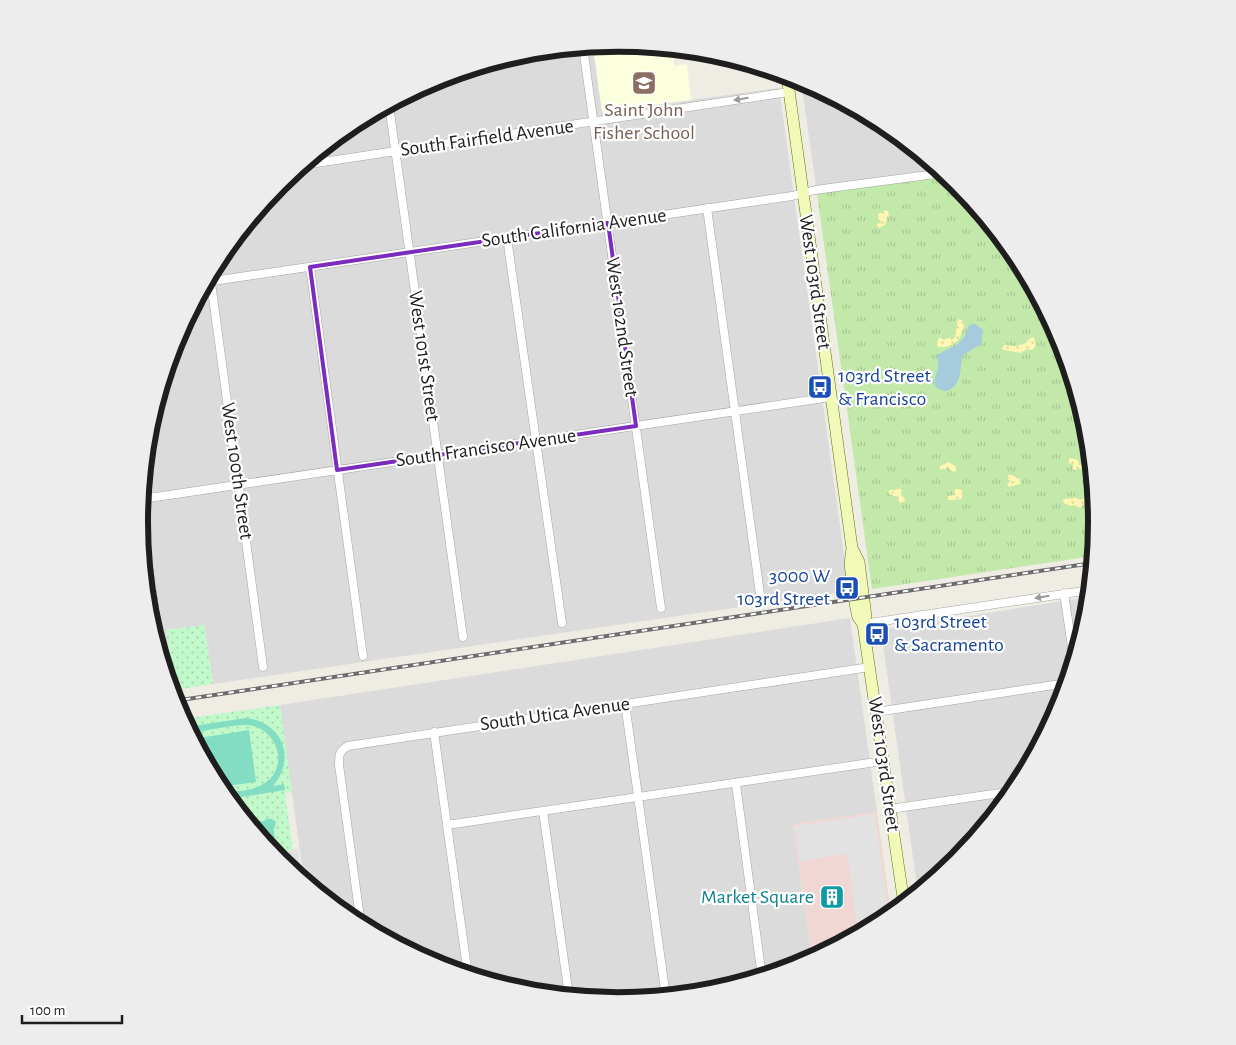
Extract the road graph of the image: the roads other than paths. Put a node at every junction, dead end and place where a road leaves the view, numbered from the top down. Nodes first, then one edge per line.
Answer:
1 (584, 54) edge
2 (788, 84) edge
3 (789, 92) junction
4 (390, 111) edge
5 (594, 122) junction
6 (395, 151) junction
7 (315, 163) edge
8 (933, 173) edge
9 (803, 193) junction
10 (707, 208) junction
11 (608, 223) junction
12 (507, 238) junction
13 (409, 252) junction
14 (310, 267) junction
15 (216, 279) edge
16 (210, 288) edge
17 (831, 397) junction
18 (735, 412) junction
19 (636, 426) junction
20 (536, 441) junction
21 (437, 455) junction
22 (337, 470) junction
23 (238, 485) junction
24 (149, 498) edge
25 (1083, 591) edge
26 (1064, 593) junction
27 (760, 594) dead end
28 (661, 608) dead end
29 (562, 623) dead end
30 (863, 624) junction
31 (463, 637) dead end
32 (1072, 645) edge
33 (363, 656) dead end
34 (263, 667) dead end
35 (870, 667) junction
36 (1059, 684) edge
37 (625, 703) junction
38 (876, 712) junction
39 (434, 732) junction
40 (883, 761) junction
41 (736, 784) junction
42 (1003, 793) edge
43 (638, 798) junction
44 (890, 809) junction
45 (543, 811) junction
46 (447, 825) junction
47 (903, 896) edge
48 (360, 915) edge
49 (467, 968) edge
50 (761, 970) edge
51 (568, 989) edge
52 (665, 989) edge

1 - 5 street, West 102nd Street
2 - 3 main road, West 103rd Street
3 -> 5 street, South Fairfield Avenue
3 - 9 main road, West 103rd Street
4 - 6 street, West 101st Street
5 - 6 street, South Fairfield Avenue
5 - 11 street, West 102nd Street
6 - 7 street, South Fairfield Avenue
6 - 13 street, West 101st Street
8 - 9 street, South California Avenue
9 - 10 street, South California Avenue
9 - 17 main road, West 103rd Street
10 - 11 street, South California Avenue
10 - 18 street
11 - 12 street, South California Avenue
11 - 19 street, West 102nd Street
12 - 13 street, South California Avenue
12 - 20 street
13 - 14 street, South California Avenue
13 - 21 street, West 101st Street
14 - 15 street, South California Avenue
14 - 22 street
16 - 23 street, West 100th Street
17 - 18 street, South Francisco Avenue
17 - 30 main road, West 103rd Street
18 - 19 street, South Francisco Avenue
18 - 27 street
19 - 20 street, South Francisco Avenue
19 - 28 street, West 102nd Street
20 - 21 street, South Francisco Avenue
20 - 29 street
21 - 22 street, South Francisco Avenue
21 - 31 street, West 101st Street
22 - 23 street, South Francisco Avenue
22 - 33 street
23 - 24 street, South Francisco Avenue
23 - 34 street, West 100th Street
25 - 26 street
26 -> 30 street
26 - 32 street
30 - 35 main road, West 103rd Street
35 - 37 street, South Utica Avenue
35 - 38 main road, West 103rd Street
36 - 38 street
37 - 39 street, South Utica Avenue
37 - 43 street
38 - 40 main road, West 103rd Street
39 - 46 street
39 - 48 street, South Utica Avenue
40 - 41 street
40 - 44 main road, West 103rd Street
41 - 43 street
41 - 50 street
42 - 44 street
43 - 45 street
43 - 52 street
44 - 47 main road, West 103rd Street
45 - 46 street
45 - 51 street
46 - 49 street

